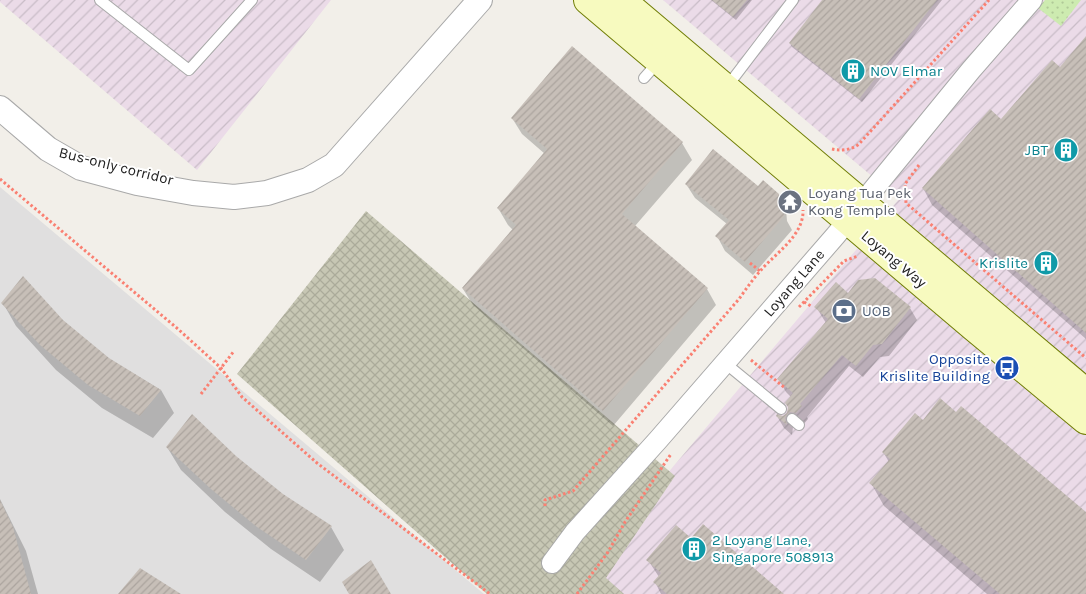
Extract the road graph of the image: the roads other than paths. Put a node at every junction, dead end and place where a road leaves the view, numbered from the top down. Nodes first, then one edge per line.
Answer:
1 (100, 0) edge
2 (252, 0) edge
3 (480, 0) edge
4 (588, 0) edge
5 (621, 0) edge
6 (793, 0) edge
7 (1032, 0) edge
8 (725, 88) junction
9 (0, 108) edge
10 (855, 212) junction
11 (731, 368) junction
12 (1086, 392) edge
13 (780, 409) dead end
14 (1086, 420) edge
15 (552, 563) dead end

1 - 2 lane
3 - 9 street, Bus-only corridor
4 - 10 main road, Loyang Way
5 - 8 main road, Loyang Way
6 - 8 lane
7 - 10 street, Loyang Lane
8 - 10 main road, Loyang Way
10 - 11 street, Loyang Lane
10 - 12 main road, Loyang Way
10 - 14 main road, Loyang Way
11 - 13 lane
11 - 15 street, Loyang Lane

